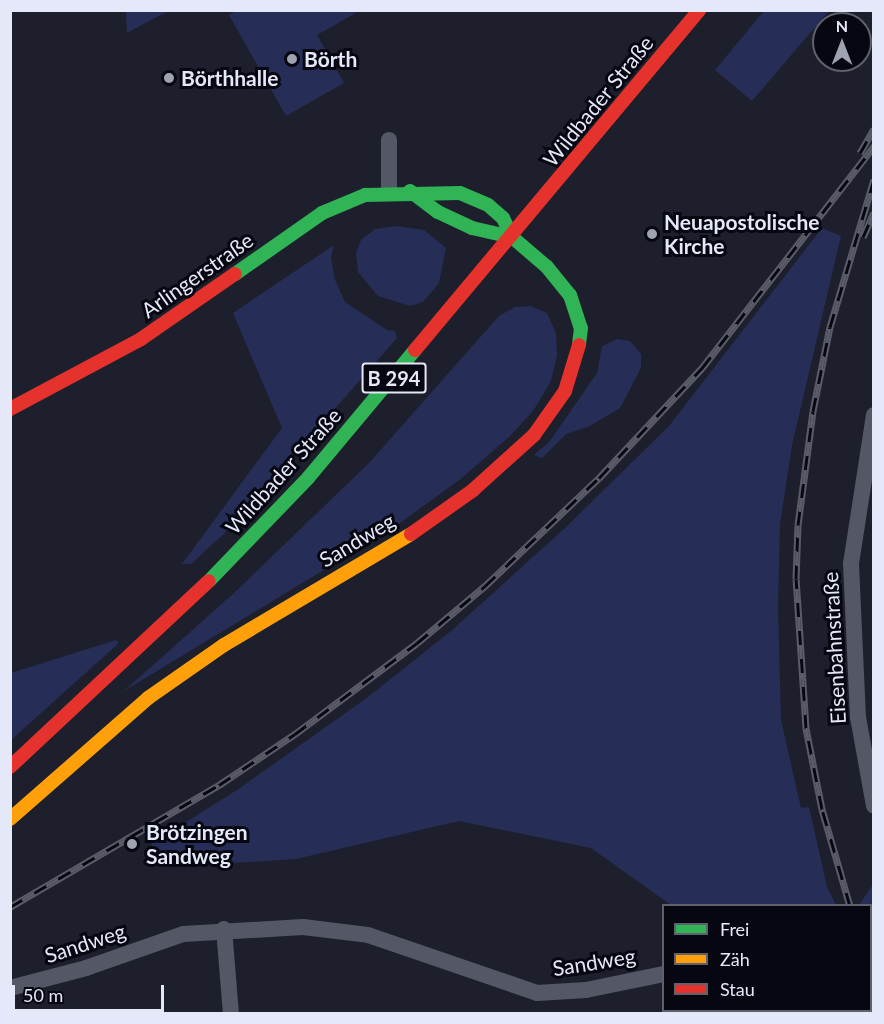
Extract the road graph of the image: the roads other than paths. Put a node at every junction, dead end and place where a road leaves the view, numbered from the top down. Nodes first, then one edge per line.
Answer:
1 (699, 10) edge
2 (389, 140) dead end
3 (410, 191) junction
4 (389, 192) junction
5 (512, 237) junction
6 (10, 409) edge
7 (873, 415) edge
8 (10, 767) edge
9 (873, 806) edge
10 (10, 819) edge
11 (224, 929) junction
12 (662, 974) edge
13 (10, 988) edge
14 (231, 1014) edge

1 - 5 main road, Wildbader Straße / B 294
2 - 4 street
3 - 4 main road, Arlingerstraße
3 - 5 main road
3 - 5 main road, Arlingerstraße
4 - 6 main road, Arlingerstraße
5 - 8 main road, Wildbader Straße / B 294
5 - 10 main road, Sandweg
7 - 9 street, Eisenbahnstraße
11 - 12 street, Sandweg
11 - 13 street, Sandweg
11 - 14 street

